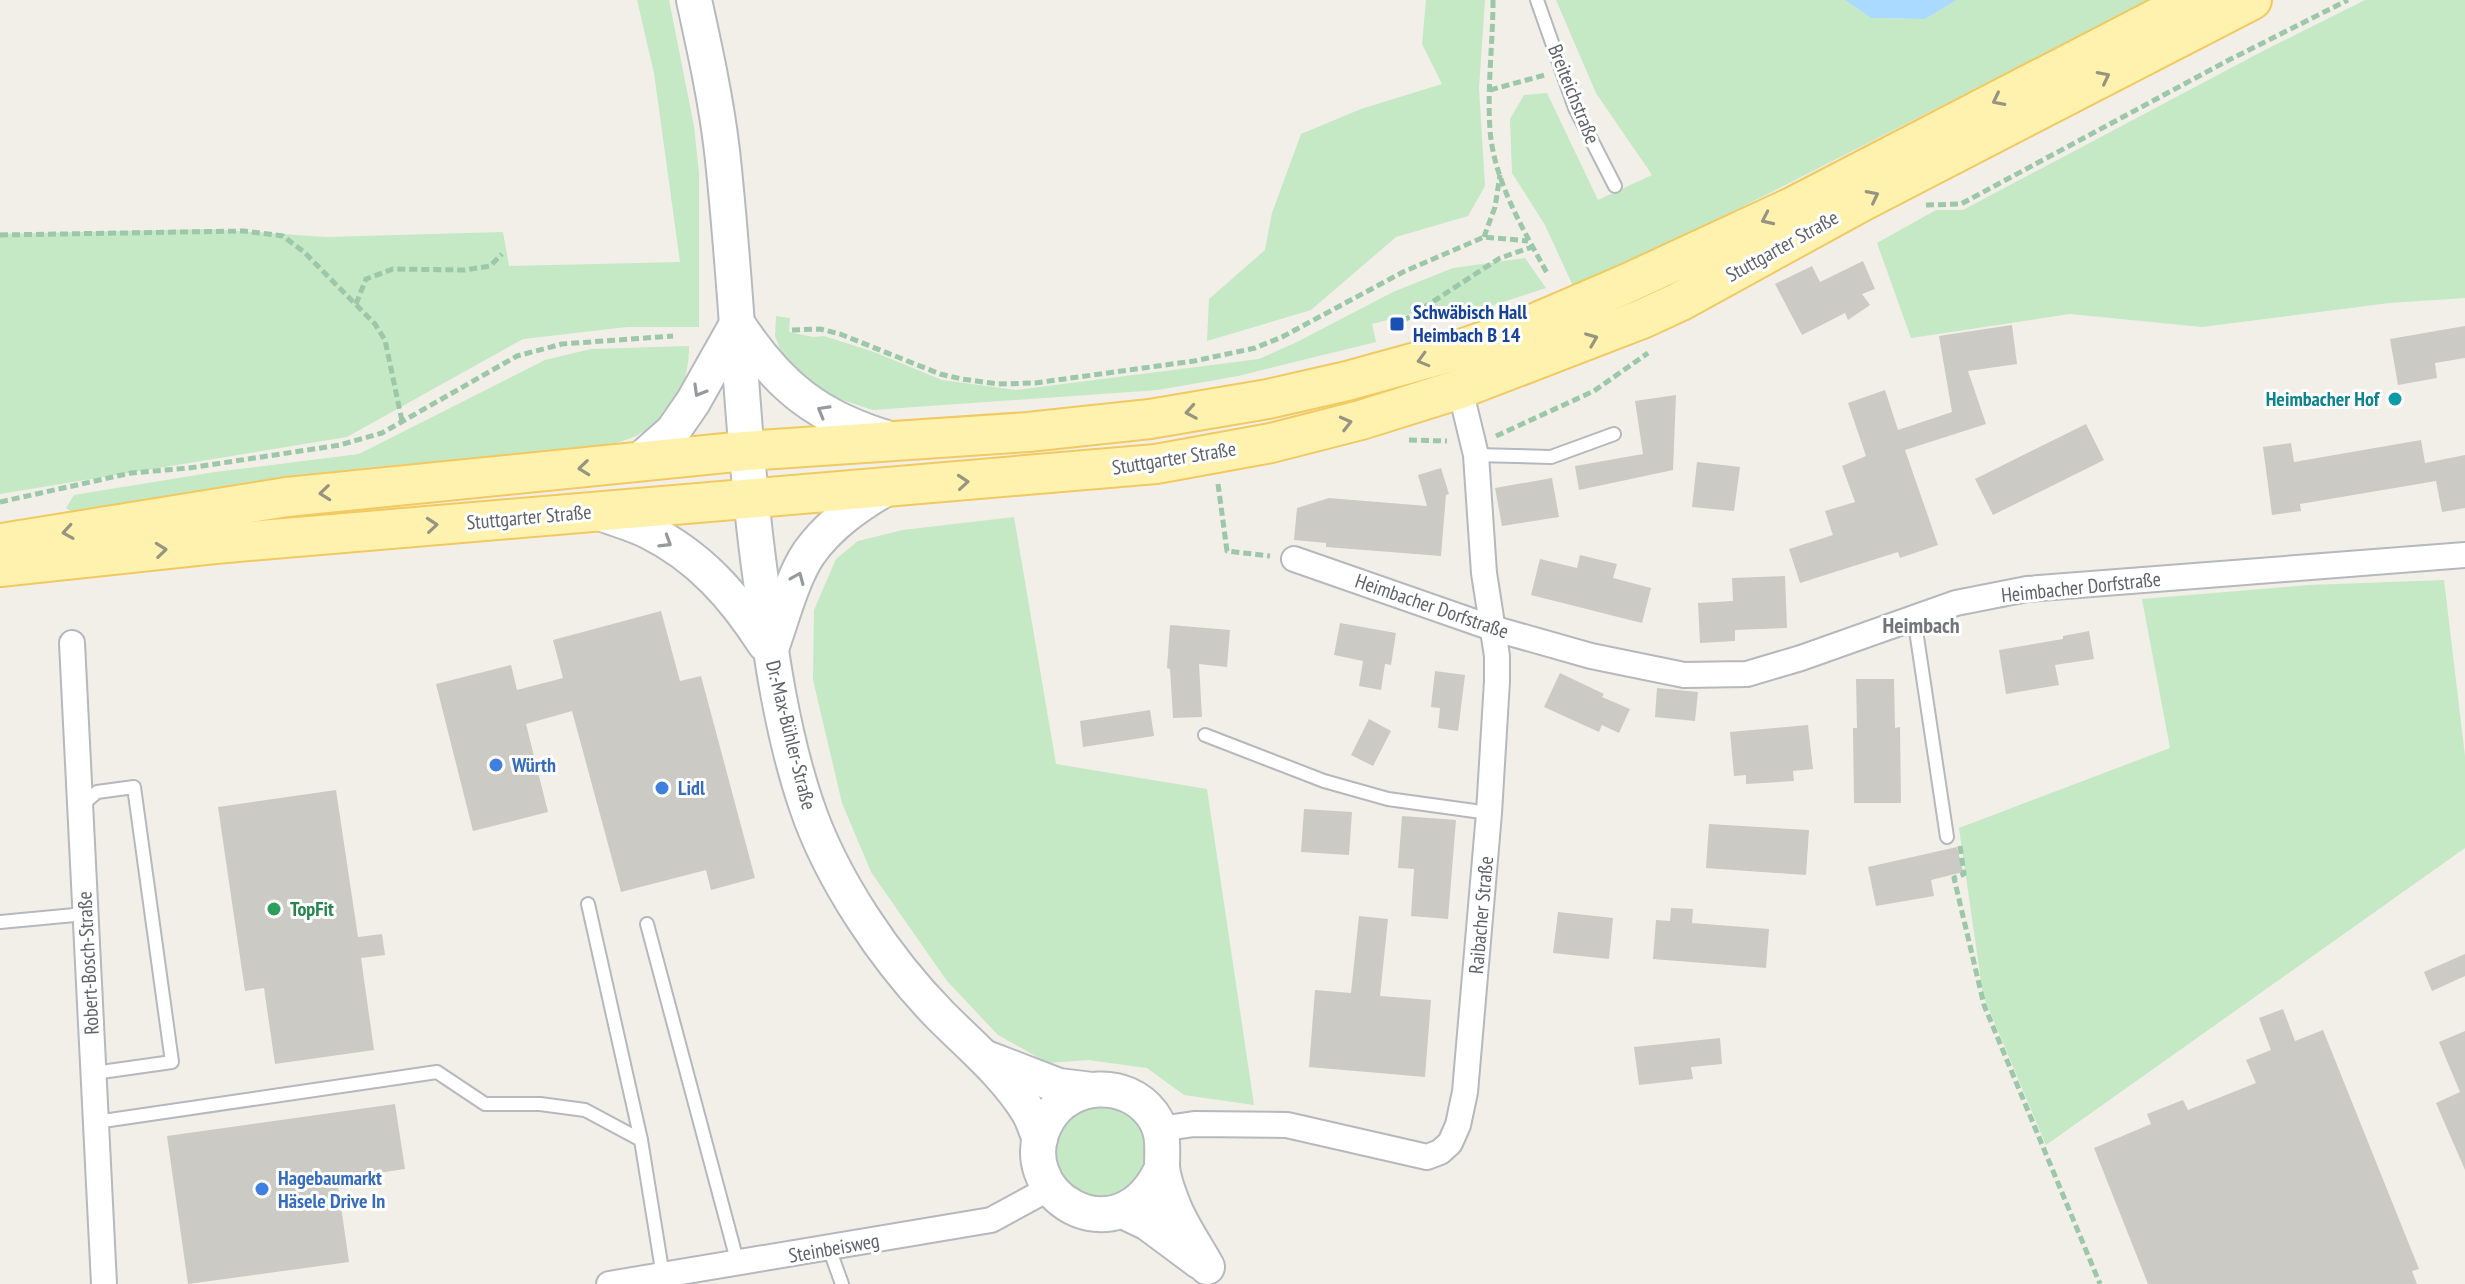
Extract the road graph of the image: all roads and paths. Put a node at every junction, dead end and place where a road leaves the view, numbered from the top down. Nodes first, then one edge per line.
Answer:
1 (694, 0) edge
2 (1493, 0) edge
3 (1537, 0) edge
4 (2192, 0) edge
5 (2252, 0) edge
6 (1562, 70) junction
7 (1490, 90) junction
8 (1500, 174) junction
9 (1615, 186) dead end
10 (0, 235) edge
11 (1484, 237) junction
12 (1528, 241) junction
13 (1532, 247) junction
14 (502, 254) dead end
15 (1547, 273) dead end
16 (356, 304) junction
17 (1403, 321) dead end
18 (792, 330) dead end
19 (673, 336) dead end
20 (738, 336) junction
21 (1654, 347) dead end
22 (1460, 389) junction
23 (402, 421) junction
24 (1614, 434) dead end
25 (744, 440) junction
26 (895, 440) junction
27 (1482, 447) junction
28 (638, 462) junction
29 (1217, 480) dead end
30 (885, 489) junction
31 (750, 498) junction
32 (0, 502) edge
33 (595, 511) junction
34 (0, 543) edge
35 (2465, 555) edge
36 (1294, 559) joint
37 (0, 567) edge
38 (1914, 617) junction
39 (1492, 628) junction
40 (72, 643) dead end
41 (770, 651) junction
42 (1205, 735) dead end
43 (78, 808) junction
44 (1489, 813) junction
45 (1947, 837) joint
46 (588, 904) dead end
47 (85, 914) junction
48 (0, 922) edge
49 (647, 924) dead end
50 (985, 1058) junction
51 (94, 1073) junction
52 (1092, 1090) junction
53 (96, 1122) junction
54 (1160, 1129) junction
55 (1040, 1139) junction
56 (641, 1140) junction
57 (1162, 1168) junction
58 (1050, 1188) junction
59 (1123, 1211) junction
60 (829, 1248) junction
61 (738, 1264) junction
62 (663, 1276) junction
63 (1214, 1276) edge
64 (626, 1283) edge
65 (104, 1284) edge
66 (842, 1284) edge
67 (2100, 1284) edge

1 - 20 street, Dr.-Max-Bühler-Straße
2 - 7 path
3 - 6 lane, Breiteichstraße
4 -> 26 main road, Stuttgarter Straße
22 -> 5 main road, Stuttgarter Straße
6 - 7 path
6 - 9 lane, Breiteichstraße
7 - 8 path
8 - 11 path
8 - 12 path
10 - 16 path
11 - 12 path
11 - 18 path
12 - 13 path
13 - 15 path
13 - 17 path
14 - 16 path
16 - 23 path
19 - 23 path
20 - 25 street, Dr.-Max-Bühler-Straße
26 -> 20 street
20 -> 28 street
21 - 27 path
22 - 27 street, Raibacher Straße
30 -> 22 main road, Stuttgarter Straße
23 - 32 path
24 - 27 lane
25 - 26 main road, Stuttgarter Straße
25 - 28 main road, Stuttgarter Straße
25 - 31 street, Dr.-Max-Bühler-Straße
27 - 39 street, Raibacher Straße
28 -> 34 main road, Stuttgarter Straße
29 - 36 path
30 - 31 main road, Stuttgarter Straße
41 -> 30 street
31 - 33 main road, Stuttgarter Straße
31 - 41 street, Dr.-Max-Bühler-Straße
37 -> 33 main road, Stuttgarter Straße
33 -> 41 street
35 - 38 street, Heimbacher Dorfstraße
36 - 39 street, Heimbacher Dorfstraße
38 - 39 street, Heimbacher Dorfstraße
38 - 45 lane
39 - 44 street, Raibacher Straße
40 - 43 street, Robert-Bosch-Straße
41 - 50 street, Dr.-Max-Bühler-Straße
42 - 44 lane
43 - 47 street, Robert-Bosch-Straße
43 - 51 lane
44 - 54 street, Raibacher Straße
45 - 67 path
46 - 56 lane
47 - 48 lane
47 - 51 street, Robert-Bosch-Straße
49 - 61 lane
50 - 52 street, Dr.-Max-Bühler-Straße
50 - 55 street, Dr.-Max-Bühler-Straße
51 - 53 street, Robert-Bosch-Straße
52 - 54 street
52 - 55 street
53 - 56 lane
53 - 65 street, Robert-Bosch-Straße
54 - 57 street
55 - 58 street
56 - 62 lane
57 - 59 street
57 - 63 street
58 - 59 street
58 - 60 street, Steinbeisweg
59 - 63 street
60 - 61 street, Steinbeisweg
60 - 66 lane
61 - 62 street, Steinbeisweg
62 - 64 street, Steinbeisweg

